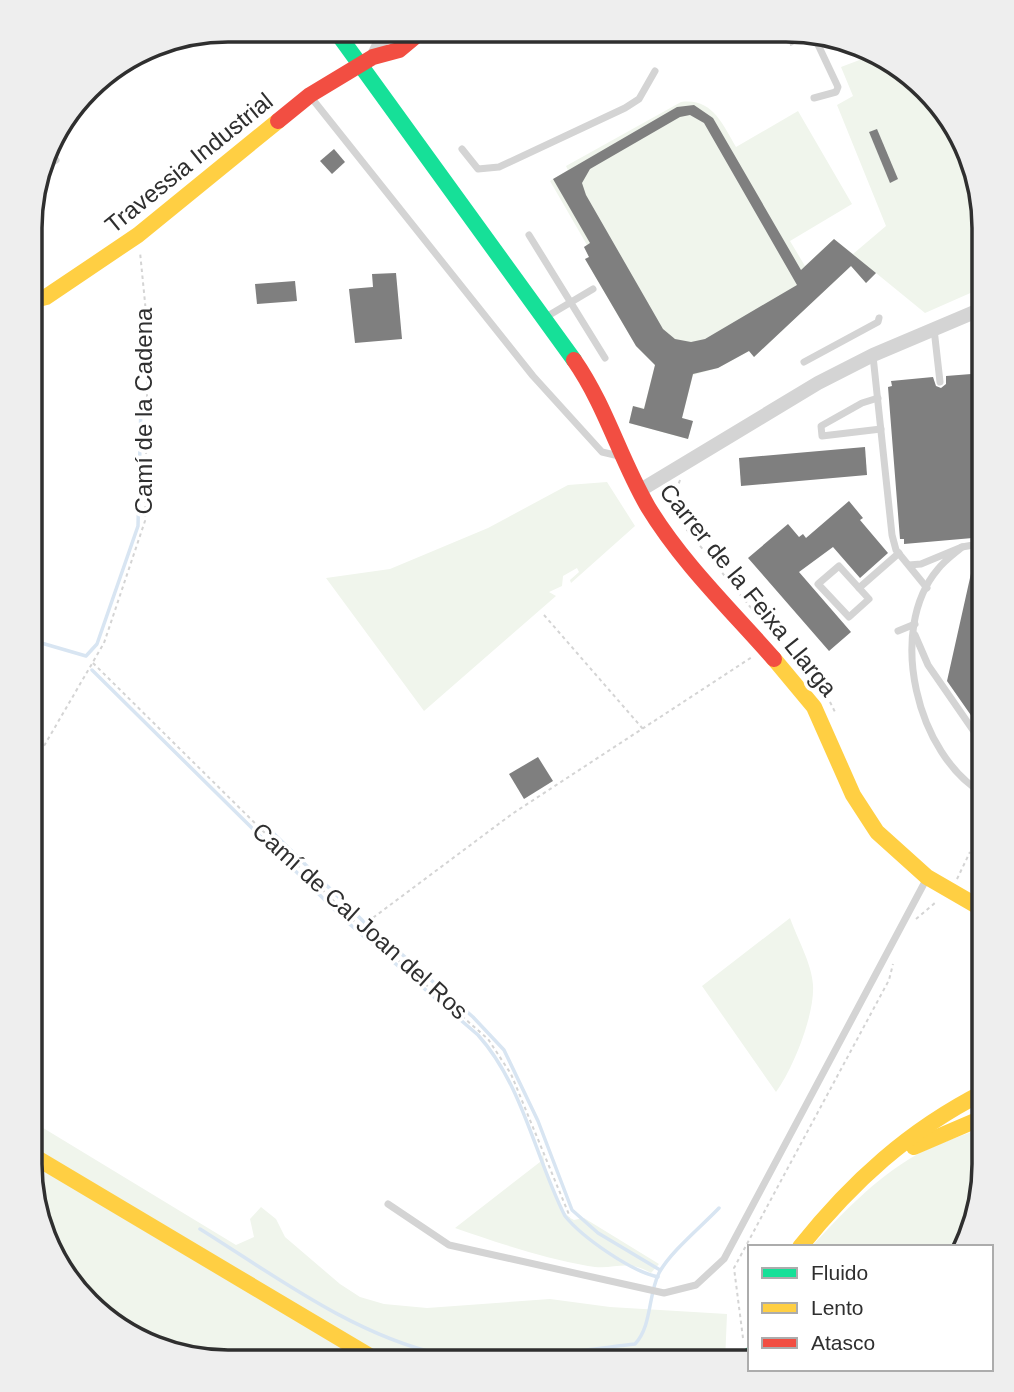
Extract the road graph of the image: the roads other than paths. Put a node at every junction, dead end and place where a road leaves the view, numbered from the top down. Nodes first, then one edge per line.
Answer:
1 (343, 42) edge
2 (380, 42) edge
3 (408, 42) edge
4 (818, 45) edge
5 (373, 57) junction
6 (359, 66) junction
7 (655, 71) dead end
8 (310, 95) junction
9 (814, 97) dead end
10 (462, 149) dead end
11 (528, 235) dead end
12 (593, 289) dead end
13 (42, 297) edge
14 (570, 302) junction
15 (972, 313) edge
16 (544, 318) junction
17 (879, 318) dead end
18 (934, 328) junction
19 (873, 355) junction
20 (606, 358) dead end
21 (804, 362) dead end
22 (940, 382) dead end
23 (878, 398) junction
24 (881, 429) junction
25 (624, 457) junction
26 (639, 491) junction
27 (972, 545) edge
28 (962, 547) junction
29 (899, 553) junction
30 (909, 565) junction
31 (859, 588) junction
32 (927, 588) junction
33 (914, 627) junction
34 (898, 631) dead end
35 (972, 729) edge
36 (972, 785) edge
37 (927, 877) junction
38 (972, 904) edge
39 (972, 1098) edge
40 (972, 1121) edge
41 (42, 1161) edge
42 (841, 1199) junction
43 (388, 1204) dead end
44 (802, 1245) edge
45 (360, 1350) edge

1 - 6 main road, Carrer de la Feixa Llarga
2 - 5 street, Travessia Industrial
3 - 5 main road, Travessia Industrial
4 - 9 lane
5 - 6 main road, Travessia Industrial
6 - 8 main road, Travessia Industrial
6 - 16 main road, Carrer de la Feixa Llarga
7 - 10 lane
8 - 13 main road, Travessia Industrial
8 - 25 lane
11 - 14 lane
12 - 14 lane
14 - 16 lane
14 - 20 lane
15 - 18 street
16 - 25 main road, Carrer de la Feixa Llarga
17 - 21 lane
18 - 19 street
18 - 22 lane
19 - 23 lane
19 - 26 street
23 - 24 lane
23 - 24 lane
24 - 29 lane
25 - 26 main road, Carrer de la Feixa Llarga
26 - 37 main road, Carrer de la Feixa Llarga
27 - 28 lane
28 - 30 lane
28 - 32 lane
29 - 30 lane
29 - 31 lane
30 - 32 lane
31 - 31 lane
32 - 33 lane
33 - 34 lane
33 - 35 lane
33 - 36 lane
37 - 38 main road, Carrer de la Feixa Llarga
37 - 43 lane
39 - 42 main road
40 - 42 main road
41 - 45 main road
42 - 44 main road

